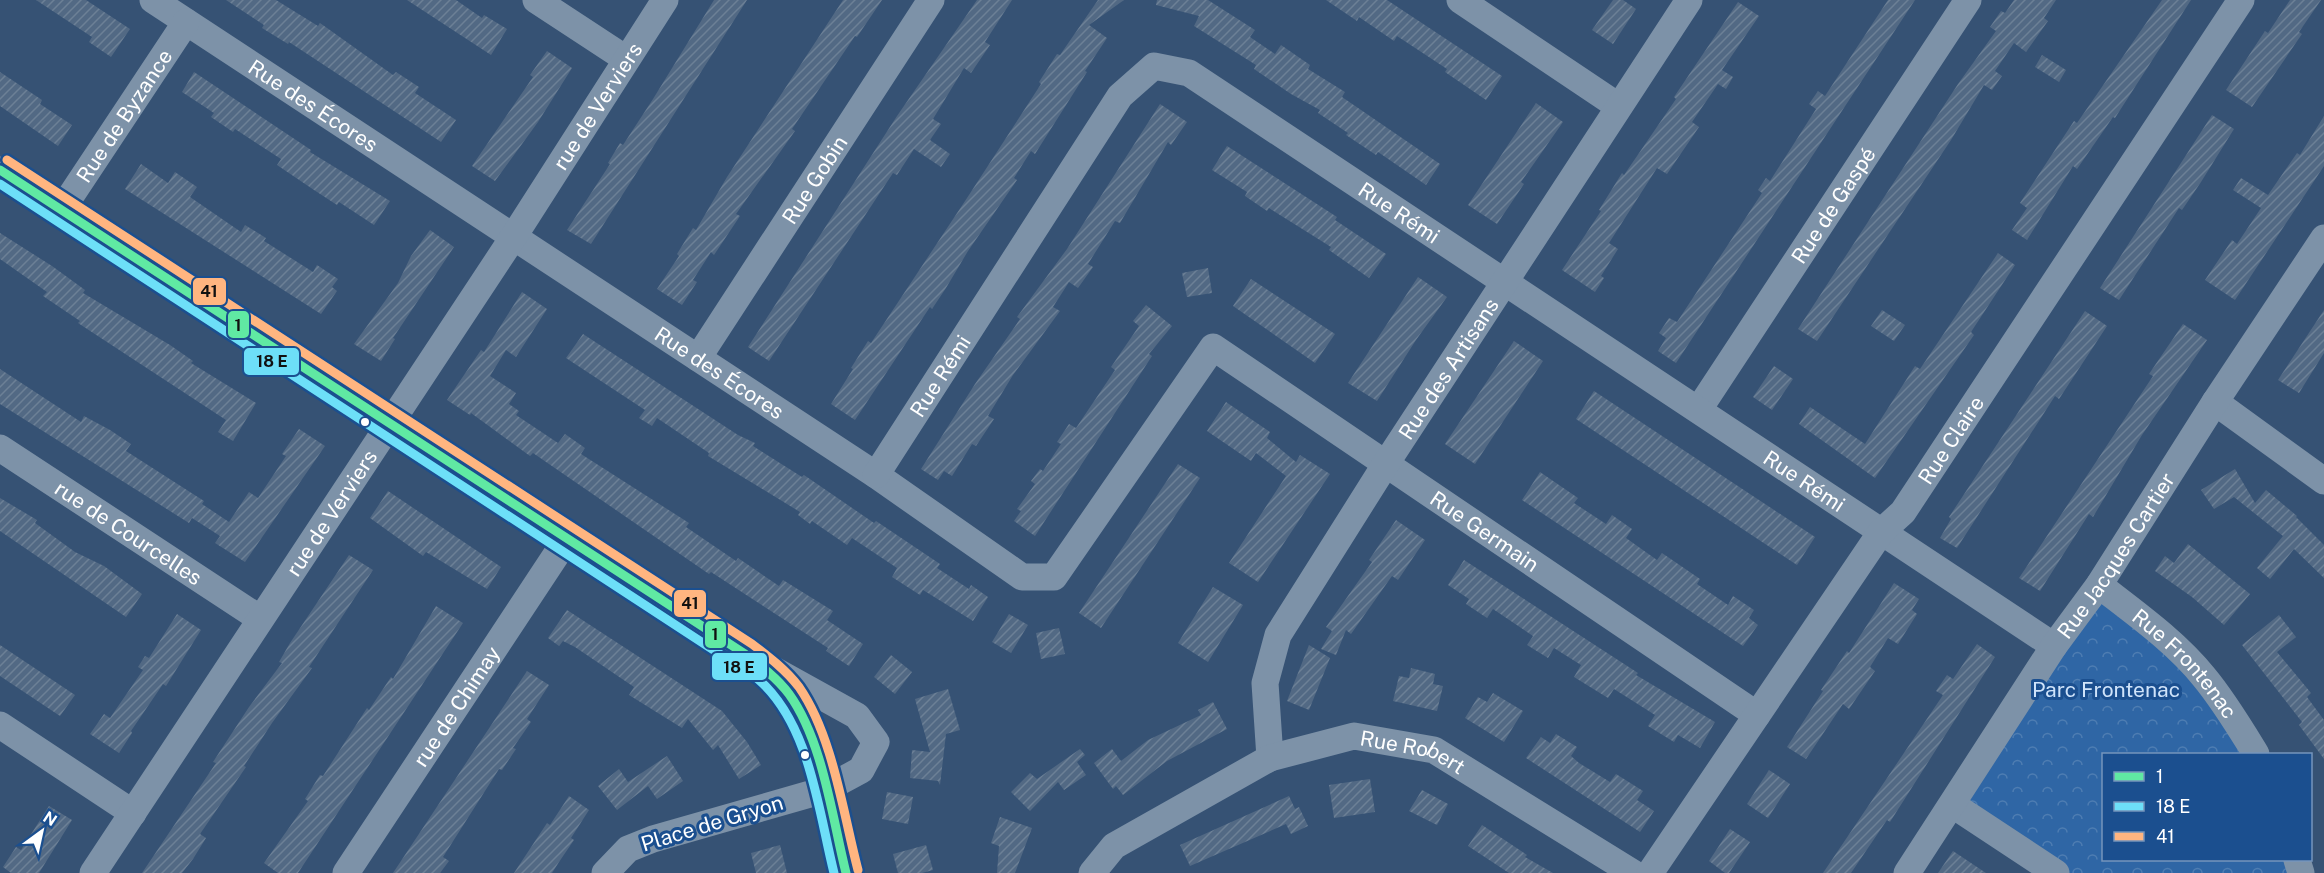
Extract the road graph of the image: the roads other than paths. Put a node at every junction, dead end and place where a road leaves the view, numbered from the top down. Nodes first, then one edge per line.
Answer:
1 (153, 0) edge
2 (536, 0) edge
3 (665, 0) edge
4 (931, 0) edge
5 (1460, 0) edge
6 (1689, 0) edge
7 (1968, 0) edge
8 (2241, 0) edge
9 (186, 22) junction
10 (626, 59) junction
11 (1618, 106) junction
12 (0, 170) edge
13 (62, 209) junction
14 (514, 236) junction
15 (2324, 238) edge
16 (1505, 281) junction
17 (1213, 347) joint
18 (698, 358) junction
19 (2214, 402) junction
20 (1699, 409) junction
21 (388, 423) junction
22 (0, 448) edge
23 (1387, 462) junction
24 (876, 475) junction
25 (2324, 481) edge
26 (1881, 532) junction
27 (566, 540) junction
28 (2099, 585) junction
29 (259, 618) junction
30 (2054, 646) junction
31 (745, 654) junction
32 (1757, 715) junction
33 (0, 725) edge
34 (2255, 753) edge
35 (1270, 758) junction
36 (824, 790) junction
37 (1953, 805) junction
38 (133, 813) junction
39 (607, 872) edge
40 (93, 873) edge
41 (346, 873) edge
42 (846, 873) edge
43 (1092, 873) edge
44 (1633, 873) edge
45 (1650, 873) edge
46 (1906, 873) edge
47 (2056, 873) edge

1 - 9 street, Rue des Écores
2 - 10 street
3 - 10 street, rue de Verviers
4 - 18 street, Rue Gobin
5 - 11 street
6 - 11 street, Rue des Artisans
7 - 20 street, Rue de Gaspé
8 - 26 street, Rue Claire
9 - 13 street, Rue de Byzance
9 - 14 street, Rue des Écores
10 - 14 street, rue de Verviers
11 - 16 street, Rue des Artisans
12 - 13 street
13 - 21 street
14 - 18 street, Rue des Écores
14 - 21 street, rue de Verviers
15 - 19 street, Rue Jacques Cartier
16 - 20 street, Rue Rémi
16 - 23 street, Rue des Artisans
16 - 24 street, Rue Rémi
17 - 23 street, Rue Germain
17 - 24 street, Rue des Écores
18 - 24 street, Rue des Écores
19 - 25 street
19 - 28 street, Rue Jacques Cartier
20 - 26 street, Rue Rémi
21 - 27 street
21 - 29 street, rue de Verviers
22 - 29 street, rue de Courcelles
23 - 32 street, Rue Germain
23 - 35 street, Rue des Artisans
26 - 30 street, Rue Rémi
26 - 32 street, Rue Claire
27 - 31 street
27 - 41 street, rue de Chimay
28 - 30 street, Rue Jacques Cartier
28 - 34 street, Rue Frontenac
29 - 38 street, rue de Verviers
30 - 37 street, Rue Jacques Cartier
31 - 36 street
31 - 36 street, Place de Gryon
32 - 45 street, Rue Claire
33 - 38 street
35 - 43 street, Rue Robert
35 - 44 street, Rue Robert
36 - 39 street, Place de Gryon
36 - 42 street
37 - 46 street, Rue Jacques Cartier
37 - 47 street
38 - 40 street, rue de Verviers

